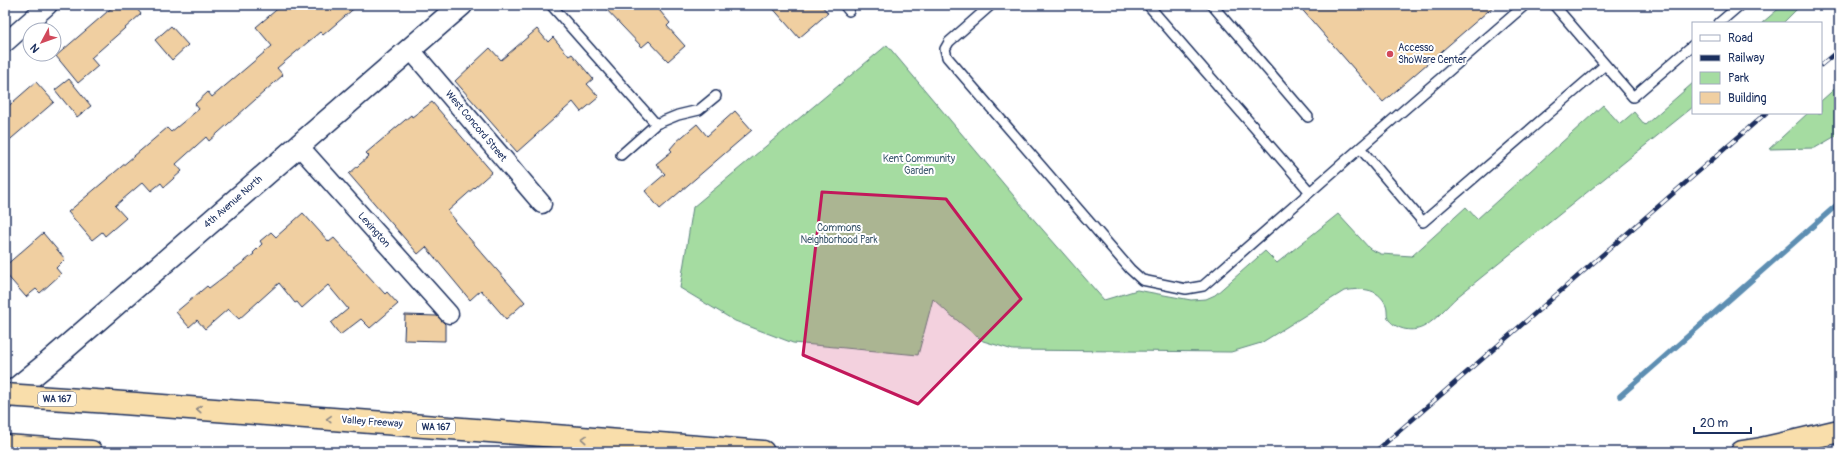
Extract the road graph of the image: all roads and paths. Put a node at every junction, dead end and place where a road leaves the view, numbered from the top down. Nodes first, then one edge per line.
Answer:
1 (48, 5) edge
2 (461, 5) edge
3 (551, 5) edge
4 (991, 5) edge
5 (1148, 5) edge
6 (1212, 5) edge
7 (1525, 5) edge
8 (1554, 5) edge
9 (1740, 5) edge
10 (1720, 22) edge
11 (5, 43) edge
12 (1692, 46) edge
13 (410, 49) junction
14 (1605, 65) junction
15 (716, 96) dead end
16 (1308, 117) dead end
17 (656, 124) junction
18 (299, 146) junction
19 (1360, 148) junction
20 (622, 155) dead end
21 (1310, 192) junction
22 (542, 204) dead end
23 (449, 314) dead end
24 (5, 395) edge
25 (5, 398) edge
26 (1839, 431) edge
27 (5, 446) edge
28 (92, 452) edge
29 (763, 452) edge
30 (1742, 452) edge

1 - 11 street
2 - 13 street, 4th Avenue North
3 - 17 lane
4 - 21 lane
5 - 21 lane
6 - 16 lane
7 - 19 lane
8 - 14 lane
9 - 10 lane
12 - 14 lane
13 - 18 street, 4th Avenue North
13 - 22 street, West Concord Street
14 - 19 lane
15 - 17 lane
17 - 20 lane
18 - 23 street, Lexington
18 - 25 street, 4th Avenue North
19 - 21 lane
29 -> 24 highway, Valley Freeway / WA 167, bridge
26 - 30 highway
27 - 28 highway

